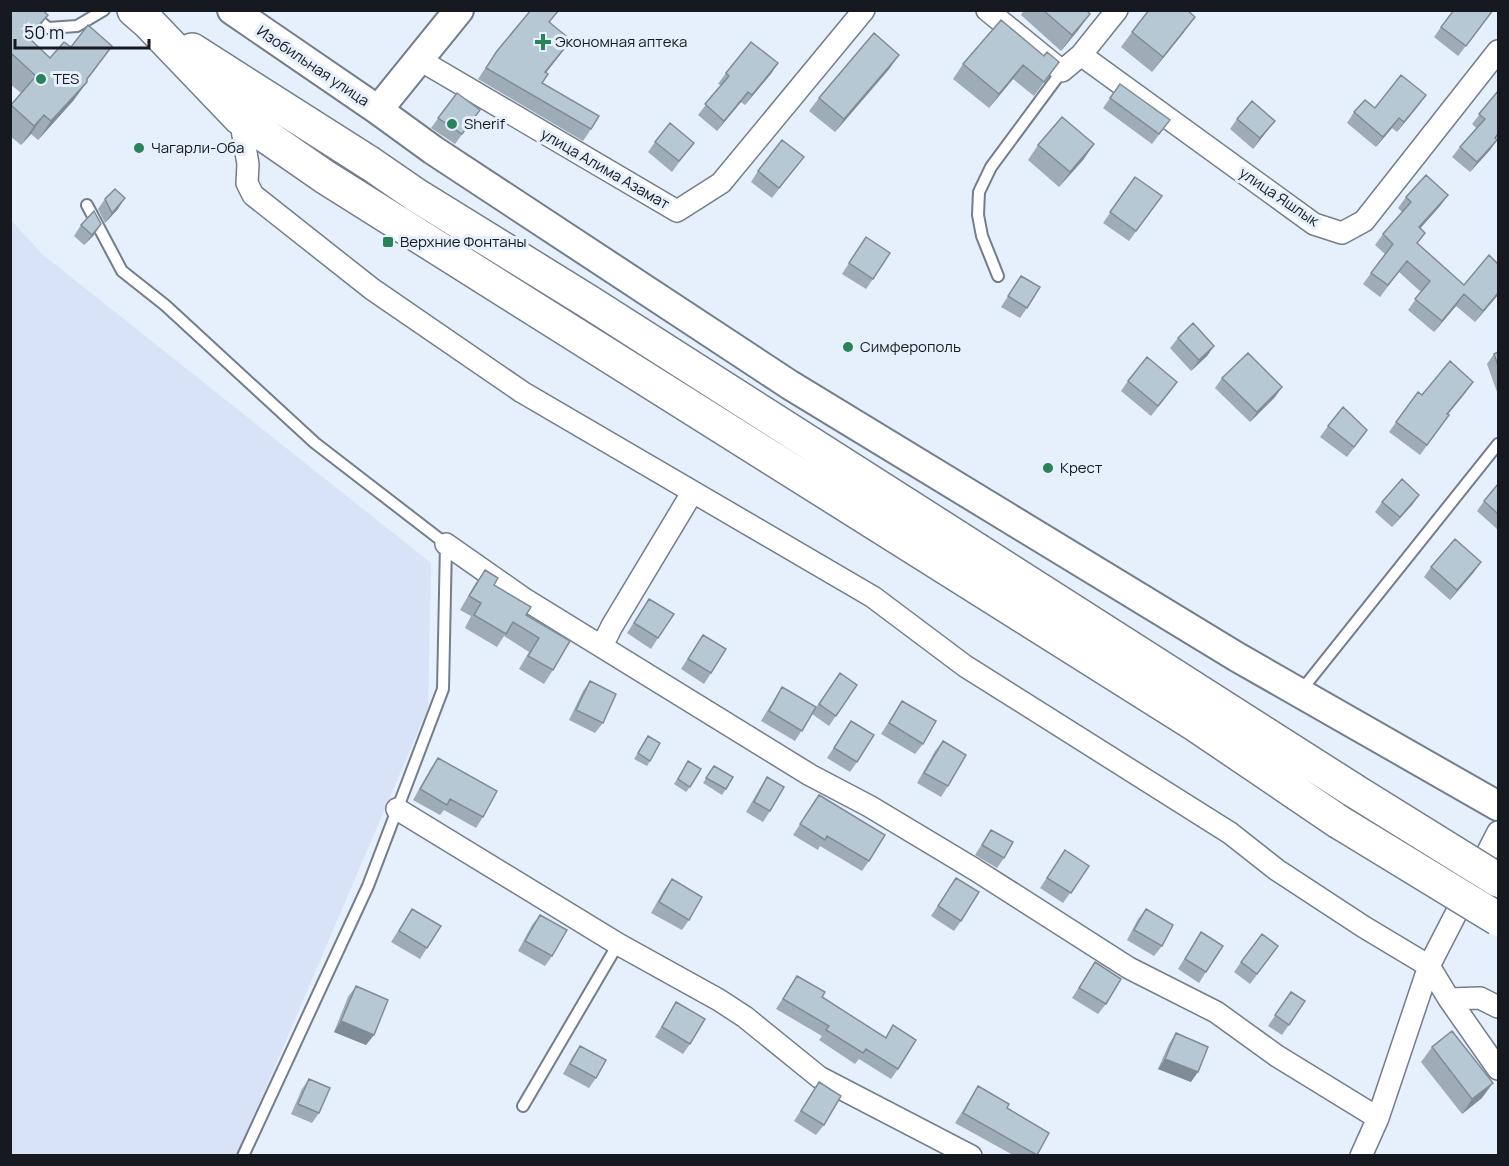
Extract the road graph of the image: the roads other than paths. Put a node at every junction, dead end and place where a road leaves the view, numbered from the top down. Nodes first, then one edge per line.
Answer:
1 (27, 10) edge
2 (104, 10) edge
3 (232, 10) edge
4 (459, 10) edge
5 (864, 10) edge
6 (987, 10) edge
7 (1117, 10) edge
8 (142, 17) edge
9 (1498, 51) edge
10 (1081, 55) junction
11 (420, 60) junction
12 (313, 65) junction
13 (1062, 71) junction
14 (378, 110) junction
15 (240, 118) junction
16 (430, 147) junction
17 (87, 205) dead end
18 (998, 276) dead end
19 (1498, 444) edge
20 (692, 492) junction
21 (446, 544) junction
22 (602, 646) junction
23 (1299, 692) junction
24 (1498, 806) edge
25 (397, 809) junction
26 (1498, 832) edge
27 (1498, 880) edge
28 (1498, 919) edge
29 (618, 944) junction
30 (1429, 966) junction
31 (1449, 999) junction
32 (1498, 1007) edge
33 (1498, 1069) edge
34 (523, 1106) dead end
35 (1378, 1118) junction
36 (243, 1155) edge
37 (971, 1155) edge
38 (1361, 1155) edge

1 - 2 lane
3 - 12 main road, Изобильная улица
4 - 11 main road, Изобильная улица
5 - 11 street, улица Алима Азамат
6 - 13 street
7 - 10 street
8 - 15 main road
8 - 27 main road, bridge
9 - 10 street, улица Яшлык
10 - 13 street
11 - 12 main road
11 - 14 main road, Изобильная улица
11 - 16 main road
12 - 14 main road, Изобильная улица
13 - 18 lane
14 - 16 main road
15 - 20 street
15 - 28 main road, bridge
16 - 23 main road
17 - 21 lane
19 - 23 lane
20 - 22 street
20 - 30 street
21 - 22 street
21 - 25 lane
22 - 35 street
23 - 24 main road
25 - 29 street
25 - 36 lane
26 - 30 street
29 - 34 lane
29 - 37 street
30 - 31 street
30 - 35 street
31 - 32 street
31 - 33 street
35 - 38 street

